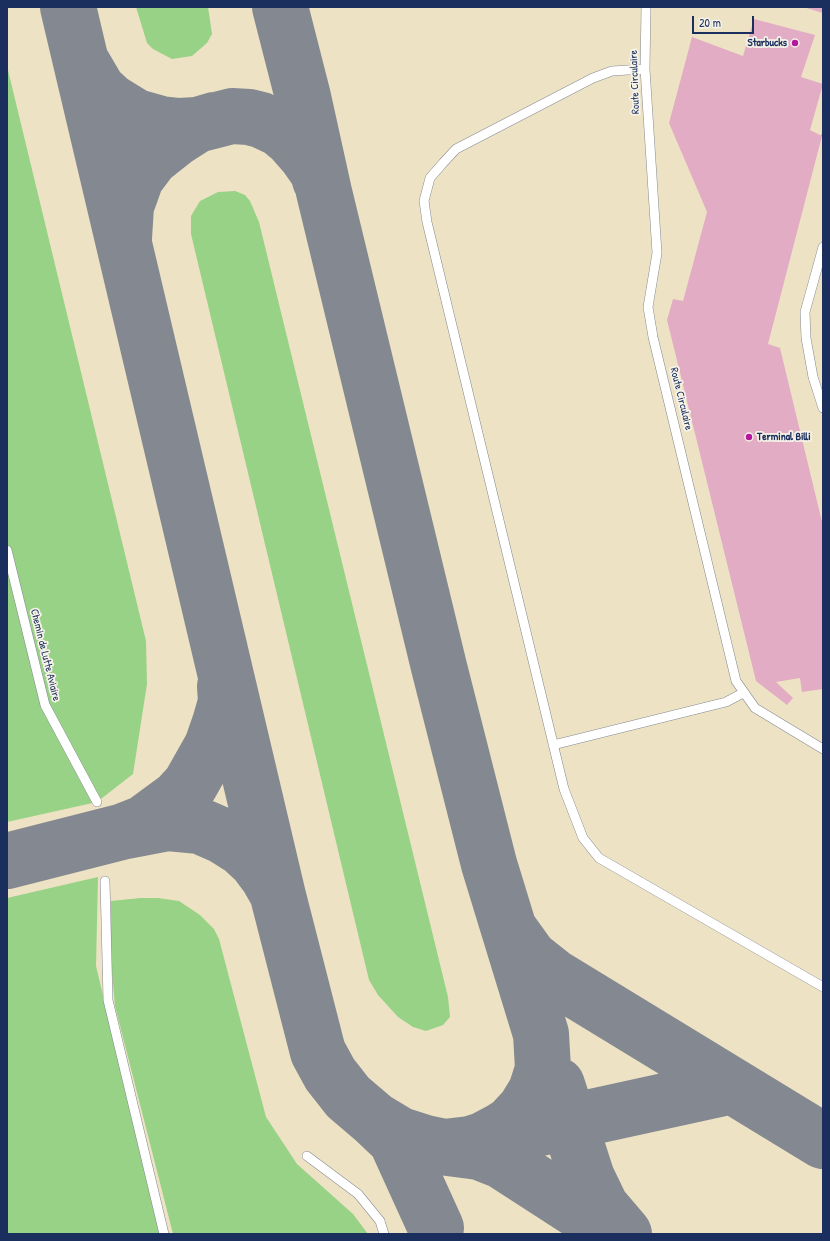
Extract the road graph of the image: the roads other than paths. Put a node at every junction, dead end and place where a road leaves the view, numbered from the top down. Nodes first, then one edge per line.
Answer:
1 (646, 7) edge
2 (645, 69) junction
3 (823, 247) edge
4 (823, 408) edge
5 (7, 550) edge
6 (743, 693) junction
7 (553, 745) junction
8 (823, 749) edge
9 (97, 802) dead end
10 (105, 881) dead end
11 (823, 986) edge
12 (307, 1156) dead end
13 (164, 1234) edge
14 (384, 1234) edge

1 - 2 lane, Route Circulaire
2 - 6 lane, Route Circulaire
2 - 7 lane
3 - 4 lane
5 - 9 lane, Chemin de Lutte Aviaire
6 - 7 lane
6 - 8 lane, Route Circulaire
7 - 11 lane
10 - 13 lane
12 - 14 lane

